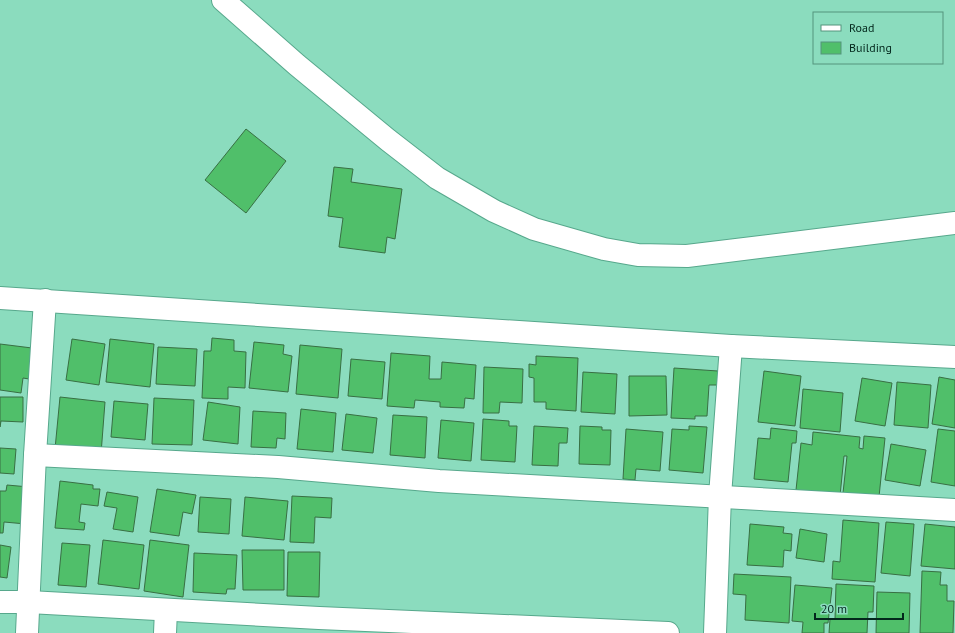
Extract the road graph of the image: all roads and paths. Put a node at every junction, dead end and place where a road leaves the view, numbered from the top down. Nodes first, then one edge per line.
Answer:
1 (223, 0) edge
2 (955, 223) edge
3 (0, 298) edge
4 (45, 300) junction
5 (731, 346) junction
6 (955, 357) edge
7 (35, 455) junction
8 (720, 496) junction
9 (955, 510) edge
10 (0, 602) edge
11 (29, 602) junction
12 (166, 610) junction
13 (319, 626) edge
14 (28, 633) edge
15 (165, 633) edge
16 (668, 633) edge
17 (715, 633) edge

1 - 2 street
3 - 4 street
4 - 5 street
4 - 7 street
5 - 6 street
5 - 8 street
7 - 8 street
7 - 11 street
8 - 9 street
8 - 17 street
10 - 11 street
11 - 12 street
11 - 14 street
12 - 13 street
12 - 15 street
13 - 16 street

